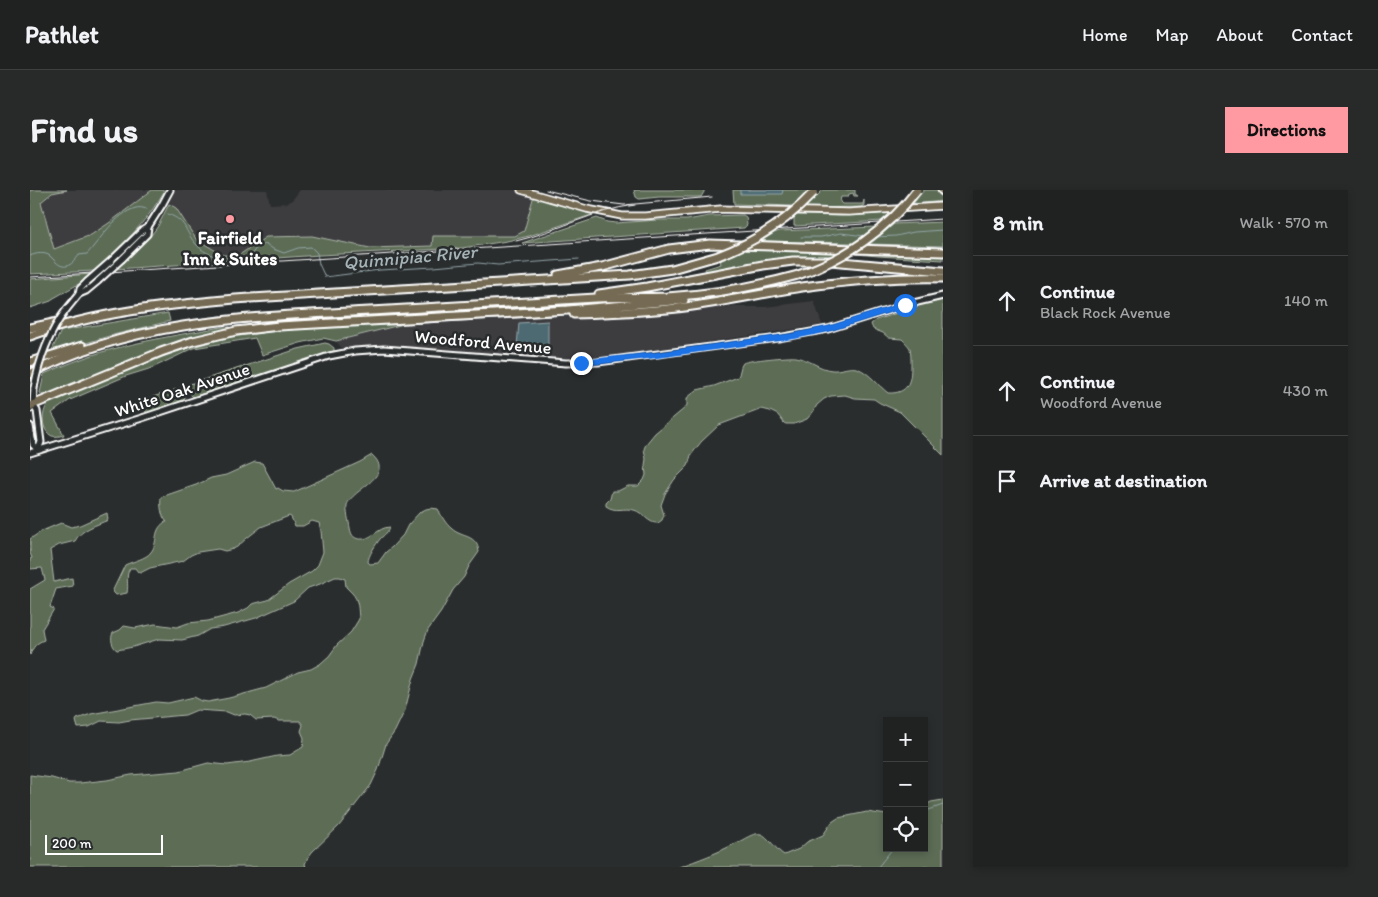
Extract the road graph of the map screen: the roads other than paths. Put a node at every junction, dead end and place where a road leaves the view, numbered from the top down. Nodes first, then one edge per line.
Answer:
1 (170, 190) edge
2 (521, 190) edge
3 (917, 190) edge
4 (815, 191) edge
5 (943, 206) edge
6 (148, 228) junction
7 (943, 252) edge
8 (943, 271) edge
9 (943, 278) edge
10 (510, 282) junction
11 (741, 288) junction
12 (79, 294) junction
13 (943, 296) edge
14 (527, 302) junction
15 (529, 312) junction
16 (115, 314) junction
17 (30, 328) edge
18 (30, 336) edge
19 (127, 338) junction
20 (343, 353) joint
21 (30, 362) edge
22 (30, 374) edge
23 (31, 407) edge
24 (30, 426) edge
25 (38, 450) junction
26 (30, 453) edge

1 - 6 street
2 - 5 main road
3 - 11 highway, bridge
4 - 10 highway, bridge
6 - 12 street, bridge
6 - 12 street, bridge
7 - 10 highway
8 - 14 highway
9 - 15 highway
10 - 16 highway
11 - 14 highway
11 - 15 highway
12 - 23 street, bridge
13 - 20 street, Woodford Avenue
14 - 19 highway
15 - 23 highway
16 - 17 highway
16 - 18 highway
19 - 21 highway
19 - 22 highway
20 - 25 street, White Oak Avenue
23 - 25 street
24 - 25 street
25 - 26 street, White Oak Avenue

